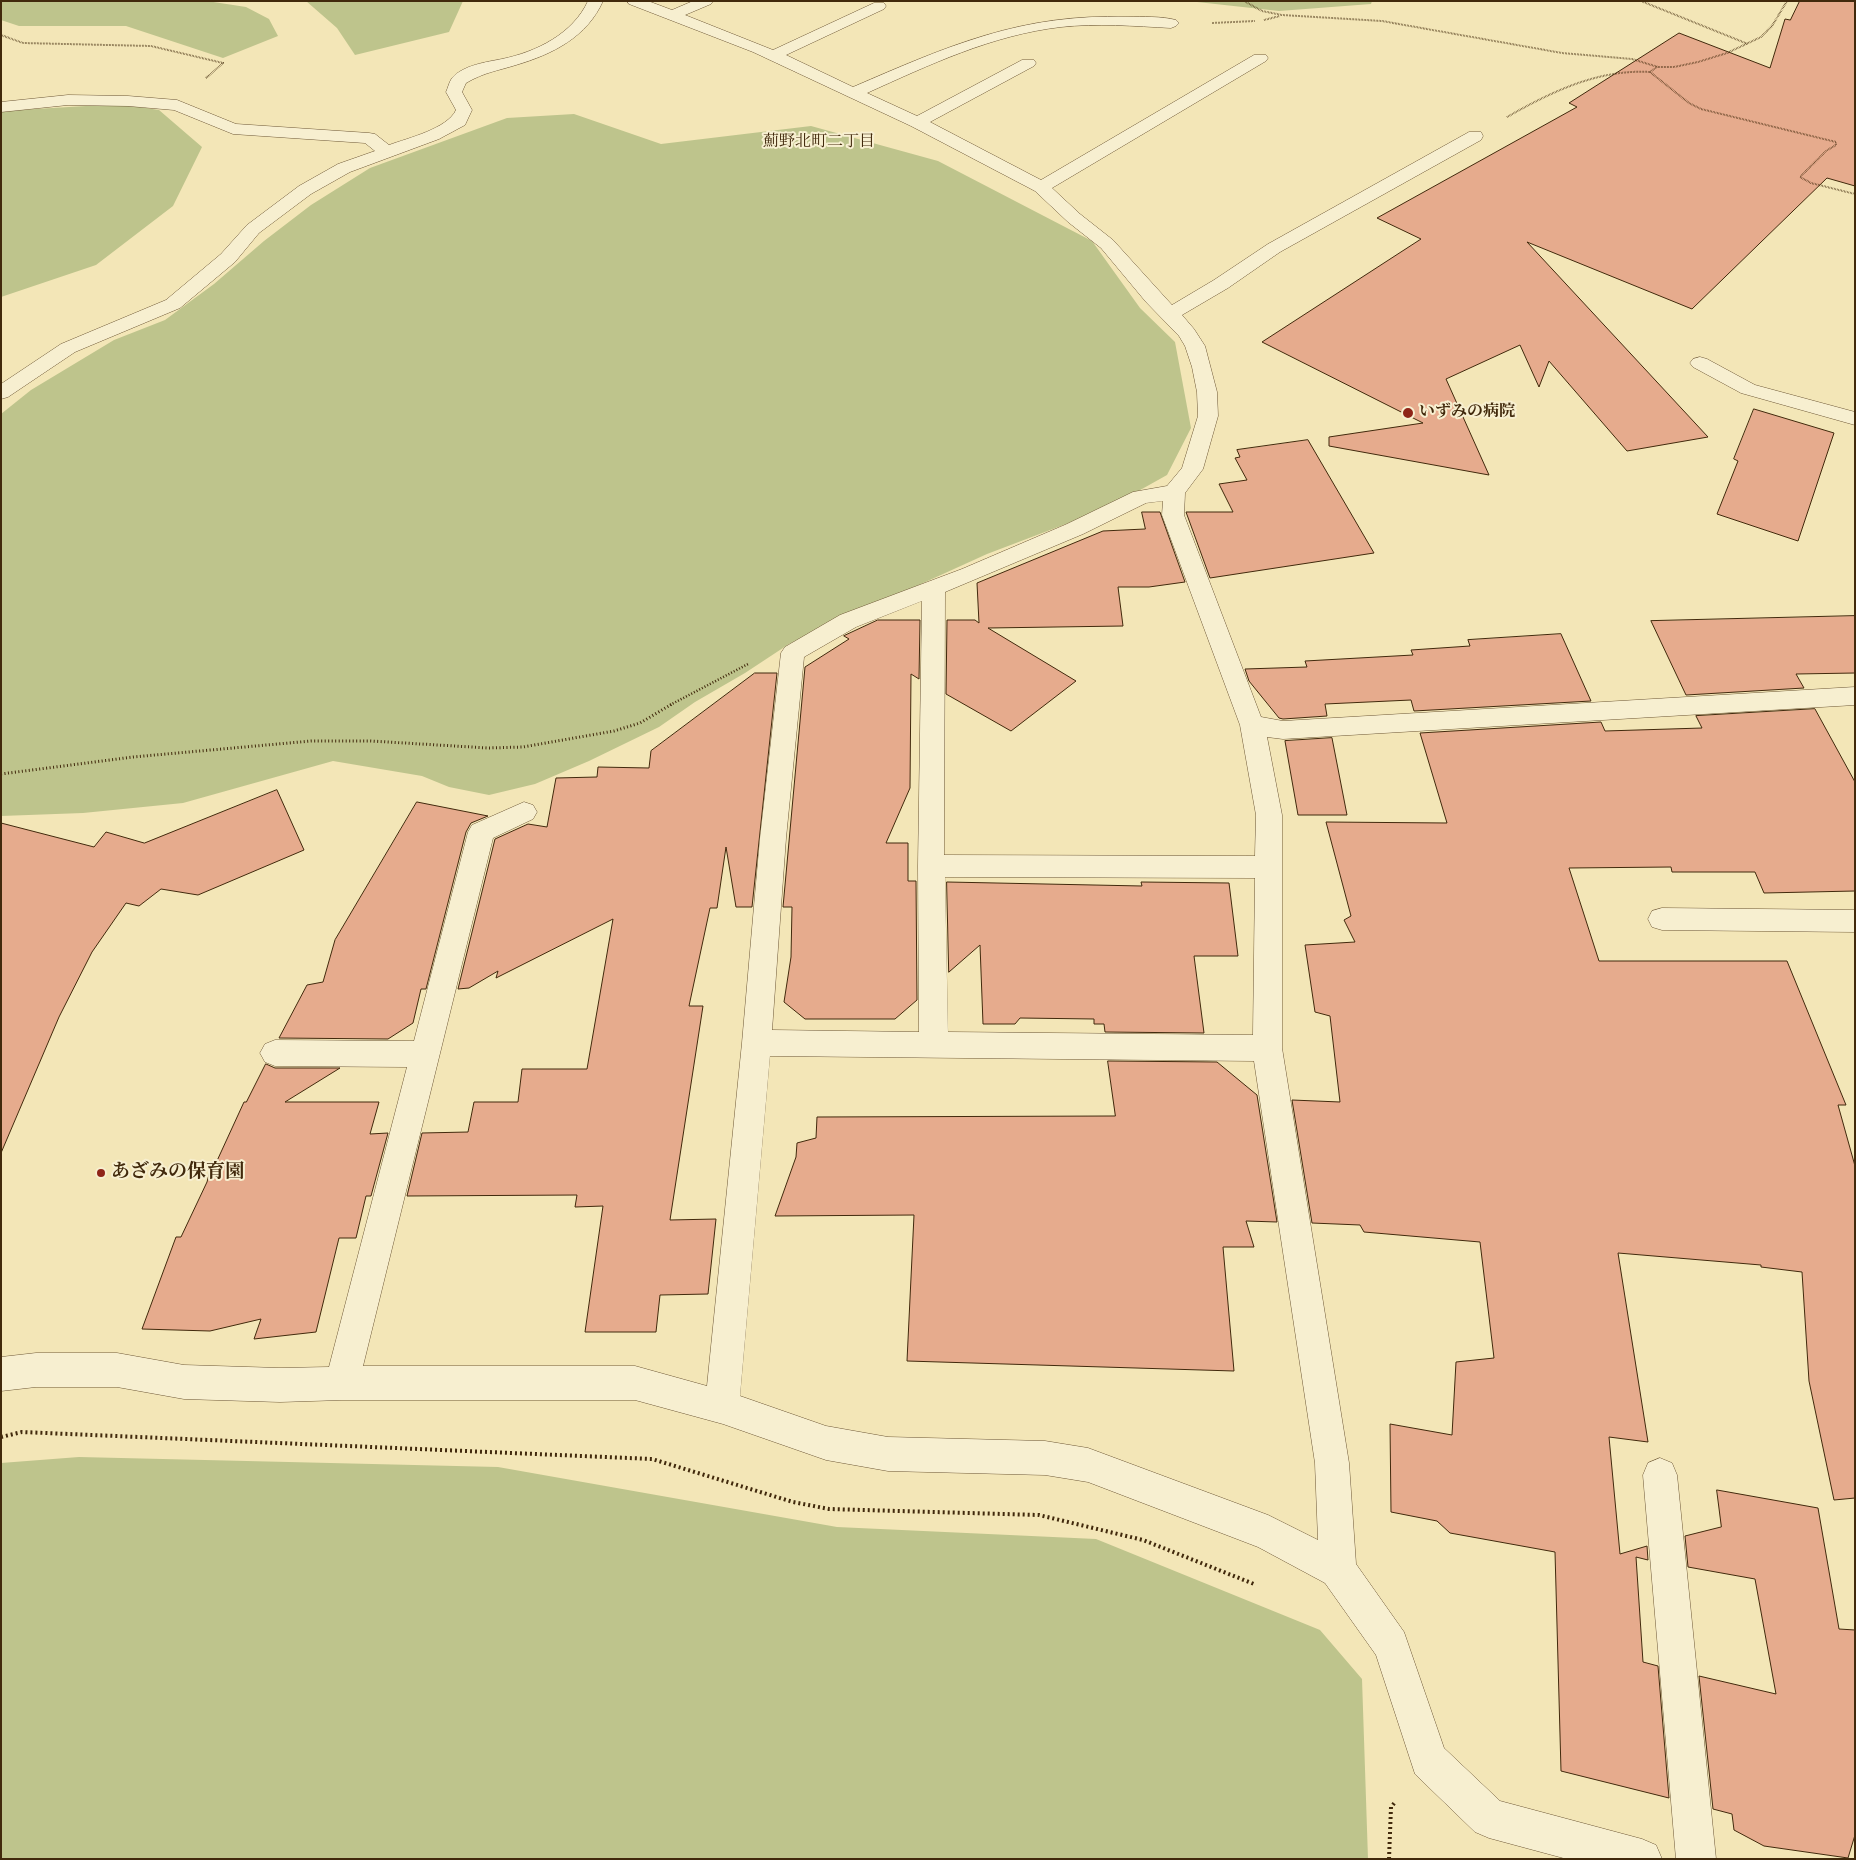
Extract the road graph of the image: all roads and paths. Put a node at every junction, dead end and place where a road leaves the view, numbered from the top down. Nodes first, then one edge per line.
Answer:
1 (596, 1) edge
2 (634, 1) edge
3 (706, 1) edge
4 (1244, 1) edge
5 (1641, 1) edge
6 (1787, 1) edge
7 (879, 6) dead end
8 (670, 16) junction
9 (1282, 16) junction
10 (1171, 23) joint
11 (1, 34) edge
12 (1749, 44) junction
13 (772, 56) junction
14 (1260, 58) dead end
15 (1028, 63) dead end
16 (1658, 67) junction
17 (1650, 72) junction
18 (36, 87) dead end
19 (158, 87) dead end
20 (852, 93) junction
21 (59, 102) junction
22 (177, 105) junction
23 (1, 107) edge
24 (916, 122) junction
25 (1474, 136) joint
26 (386, 152) junction
27 (1041, 187) junction
28 (1855, 194) edge
29 (1170, 314) junction
30 (1700, 363) dead end
31 (1, 393) edge
32 (1855, 420) edge
33 (1174, 492) junction
34 (934, 587) junction
35 (793, 653) junction
36 (1855, 696) edge
37 (1252, 726) junction
38 (1, 774) edge
39 (524, 812) dead end
40 (931, 866) junction
41 (1269, 867) junction
42 (1662, 919) dead end
43 (1855, 922) edge
44 (757, 1043) junction
45 (934, 1044) junction
46 (1267, 1048) junction
47 (274, 1052) dead end
48 (424, 1054) junction
49 (1, 1374) edge
50 (342, 1383) junction
51 (723, 1407) junction
52 (1, 1437) edge
53 (1660, 1475) dead end
54 (1338, 1570) junction
55 (1258, 1586) dead end
56 (1642, 1859) edge
57 (1696, 1859) edge

1 - 26 street
2 - 8 street
3 - 8 street
4 - 9 path
5 - 12 path
6 - 12 path
7 - 13 street
8 - 13 street
9 - 10 path
9 - 16 path
10 - 20 street
11 - 22 path
12 - 16 path
13 - 20 street
14 - 27 street
15 - 24 street
16 - 17 path
17 - 25 path
17 - 28 path
18 - 21 street
19 - 22 street
20 - 24 street
21 - 22 street
21 - 23 street
22 - 26 street
24 - 27 street
25 - 29 street
26 - 31 street
27 - 29 street
29 - 33 street
30 - 32 street
33 - 34 street
33 - 37 street
34 - 35 street
34 - 40 street
35 - 38 path
35 - 44 street
36 - 37 street
37 - 41 street
39 - 48 street
40 - 41 street
40 - 45 street
41 - 46 street
42 - 43 street
44 - 45 street
44 - 51 street
45 - 46 street
46 - 54 street
47 - 48 street
48 - 50 street
49 - 50 street
50 - 51 street
51 - 54 street
52 - 55 path
53 - 57 street
54 - 56 street

